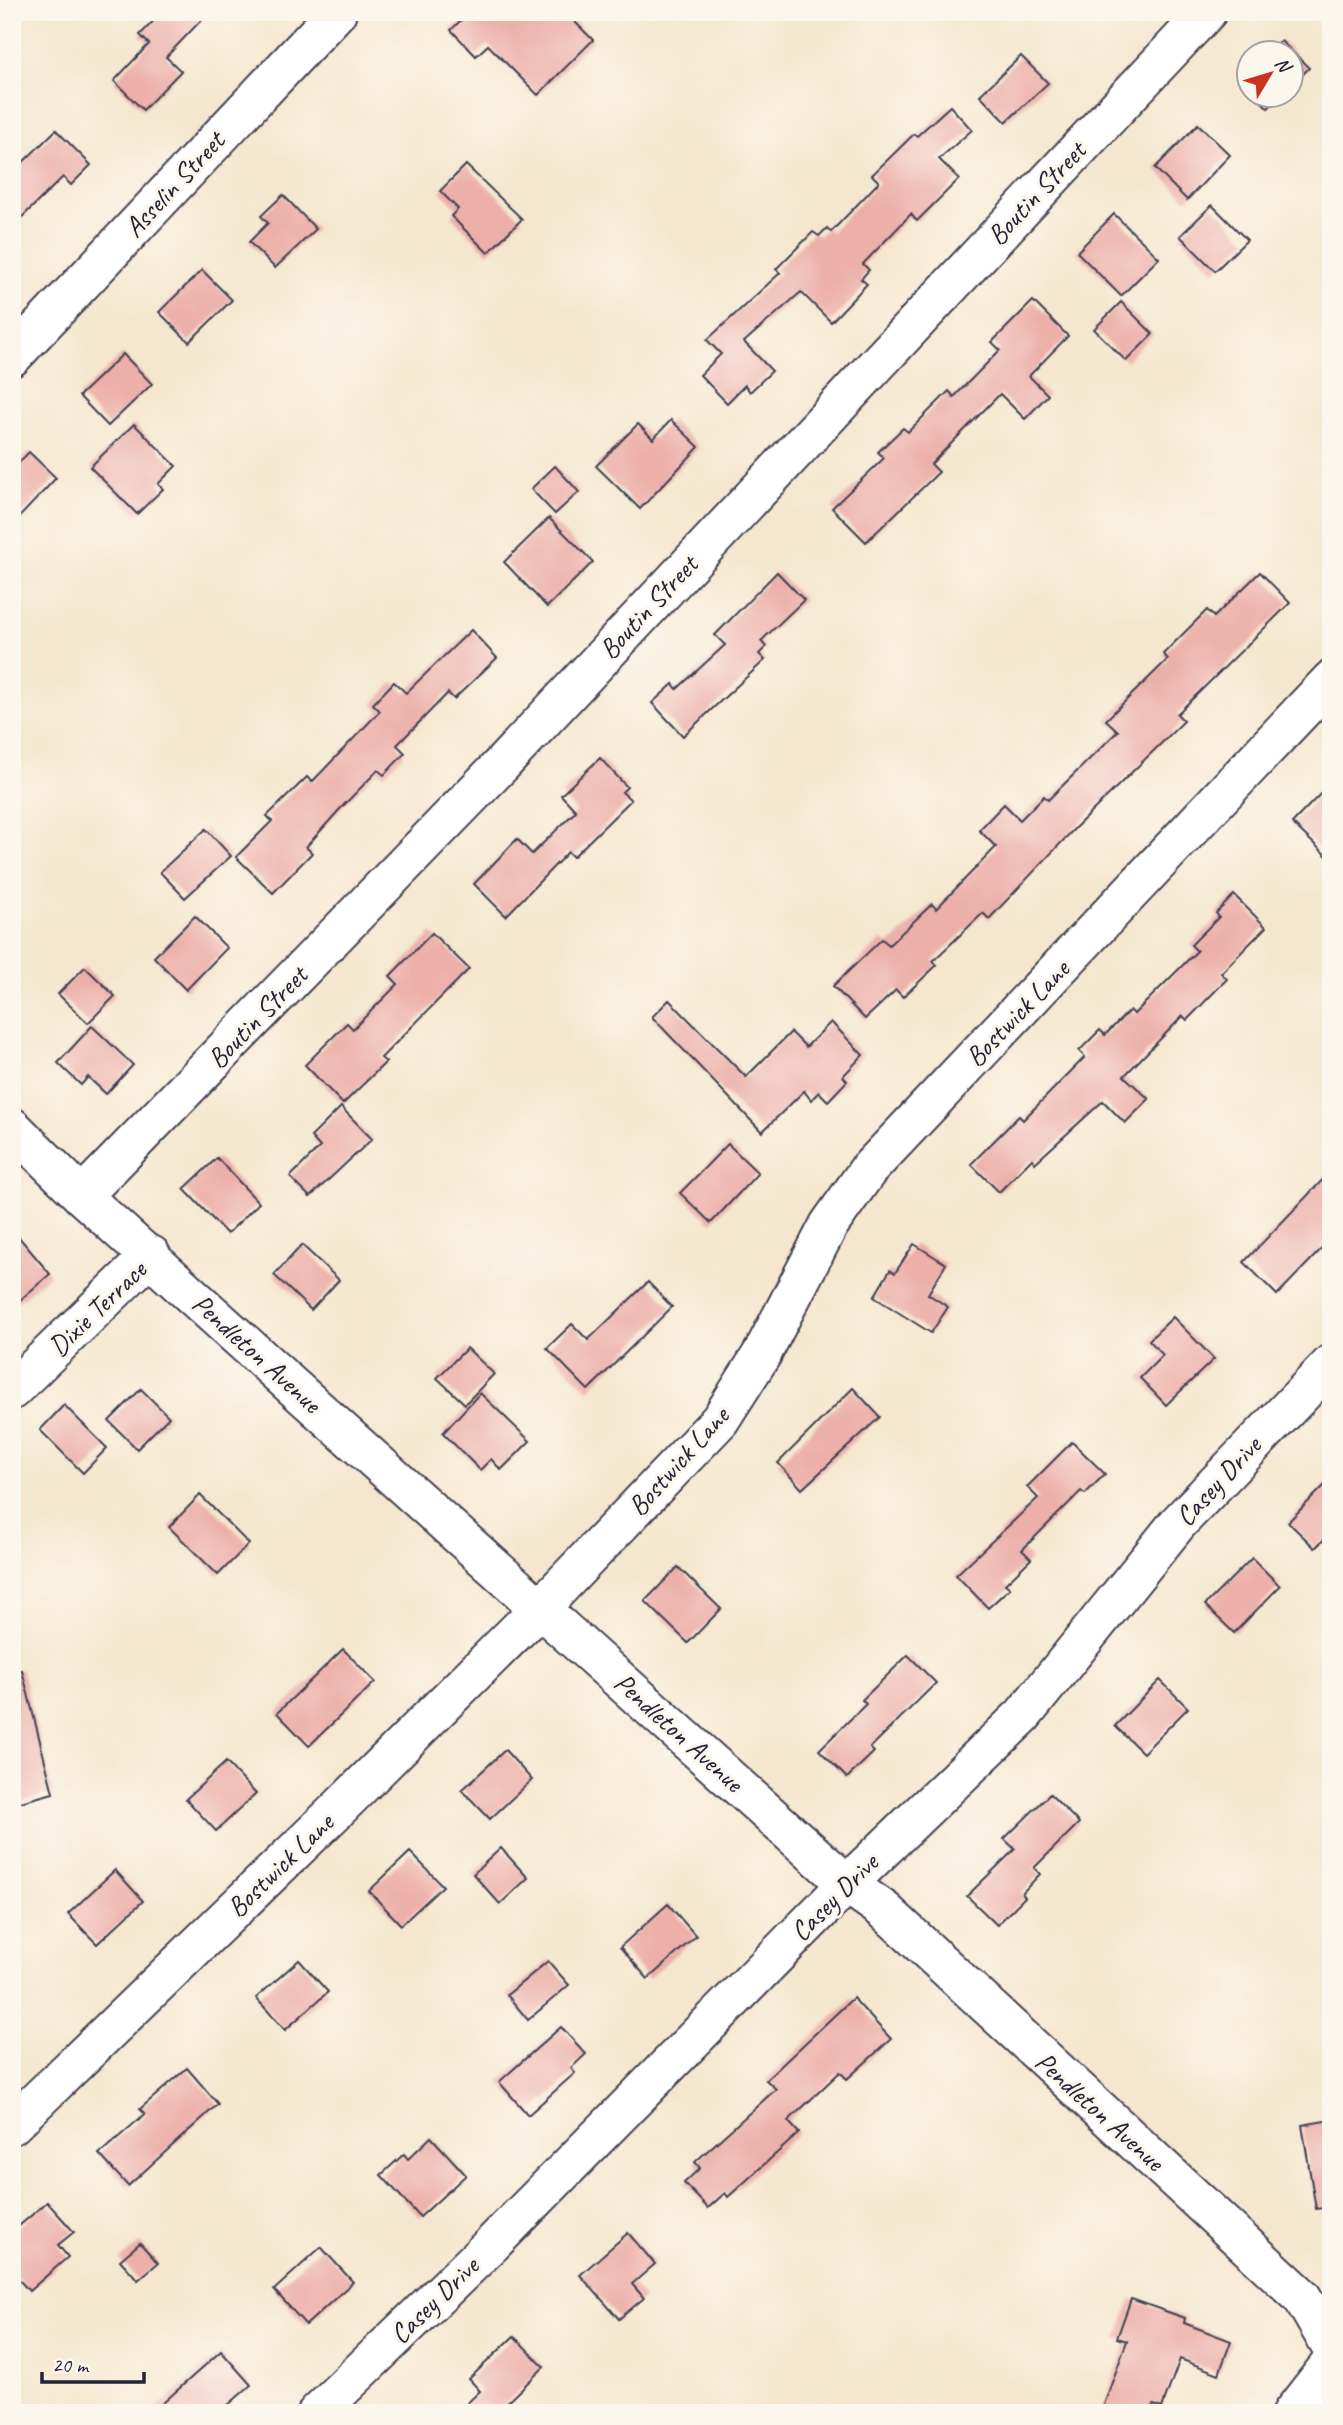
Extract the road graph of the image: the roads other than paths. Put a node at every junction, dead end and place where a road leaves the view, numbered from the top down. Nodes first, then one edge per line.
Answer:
1 (337, 12) edge
2 (1207, 12) edge
3 (12, 357) edge
4 (1331, 680) edge
5 (12, 1128) edge
6 (82, 1196) junction
7 (151, 1255) junction
8 (1331, 1363) edge
9 (12, 1390) edge
10 (541, 1607) junction
11 (847, 1884) junction
12 (12, 2125) edge
13 (1331, 2347) edge
14 (1331, 2363) edge
15 (317, 2413) edge
16 (1292, 2413) edge

1 - 3 street, Asselin Street
2 - 6 street, Boutin Street
4 - 10 street, Bostwick Lane
5 - 6 street, Pendleton Avenue
6 - 7 street, Pendleton Avenue
7 - 9 street, Dixie Terrace
7 - 10 street, Pendleton Avenue
8 - 11 street, Casey Drive
10 - 11 street, Pendleton Avenue
10 - 12 street, Bostwick Lane
11 - 13 street, Pendleton Avenue
11 - 15 street, Casey Drive
14 - 16 street

